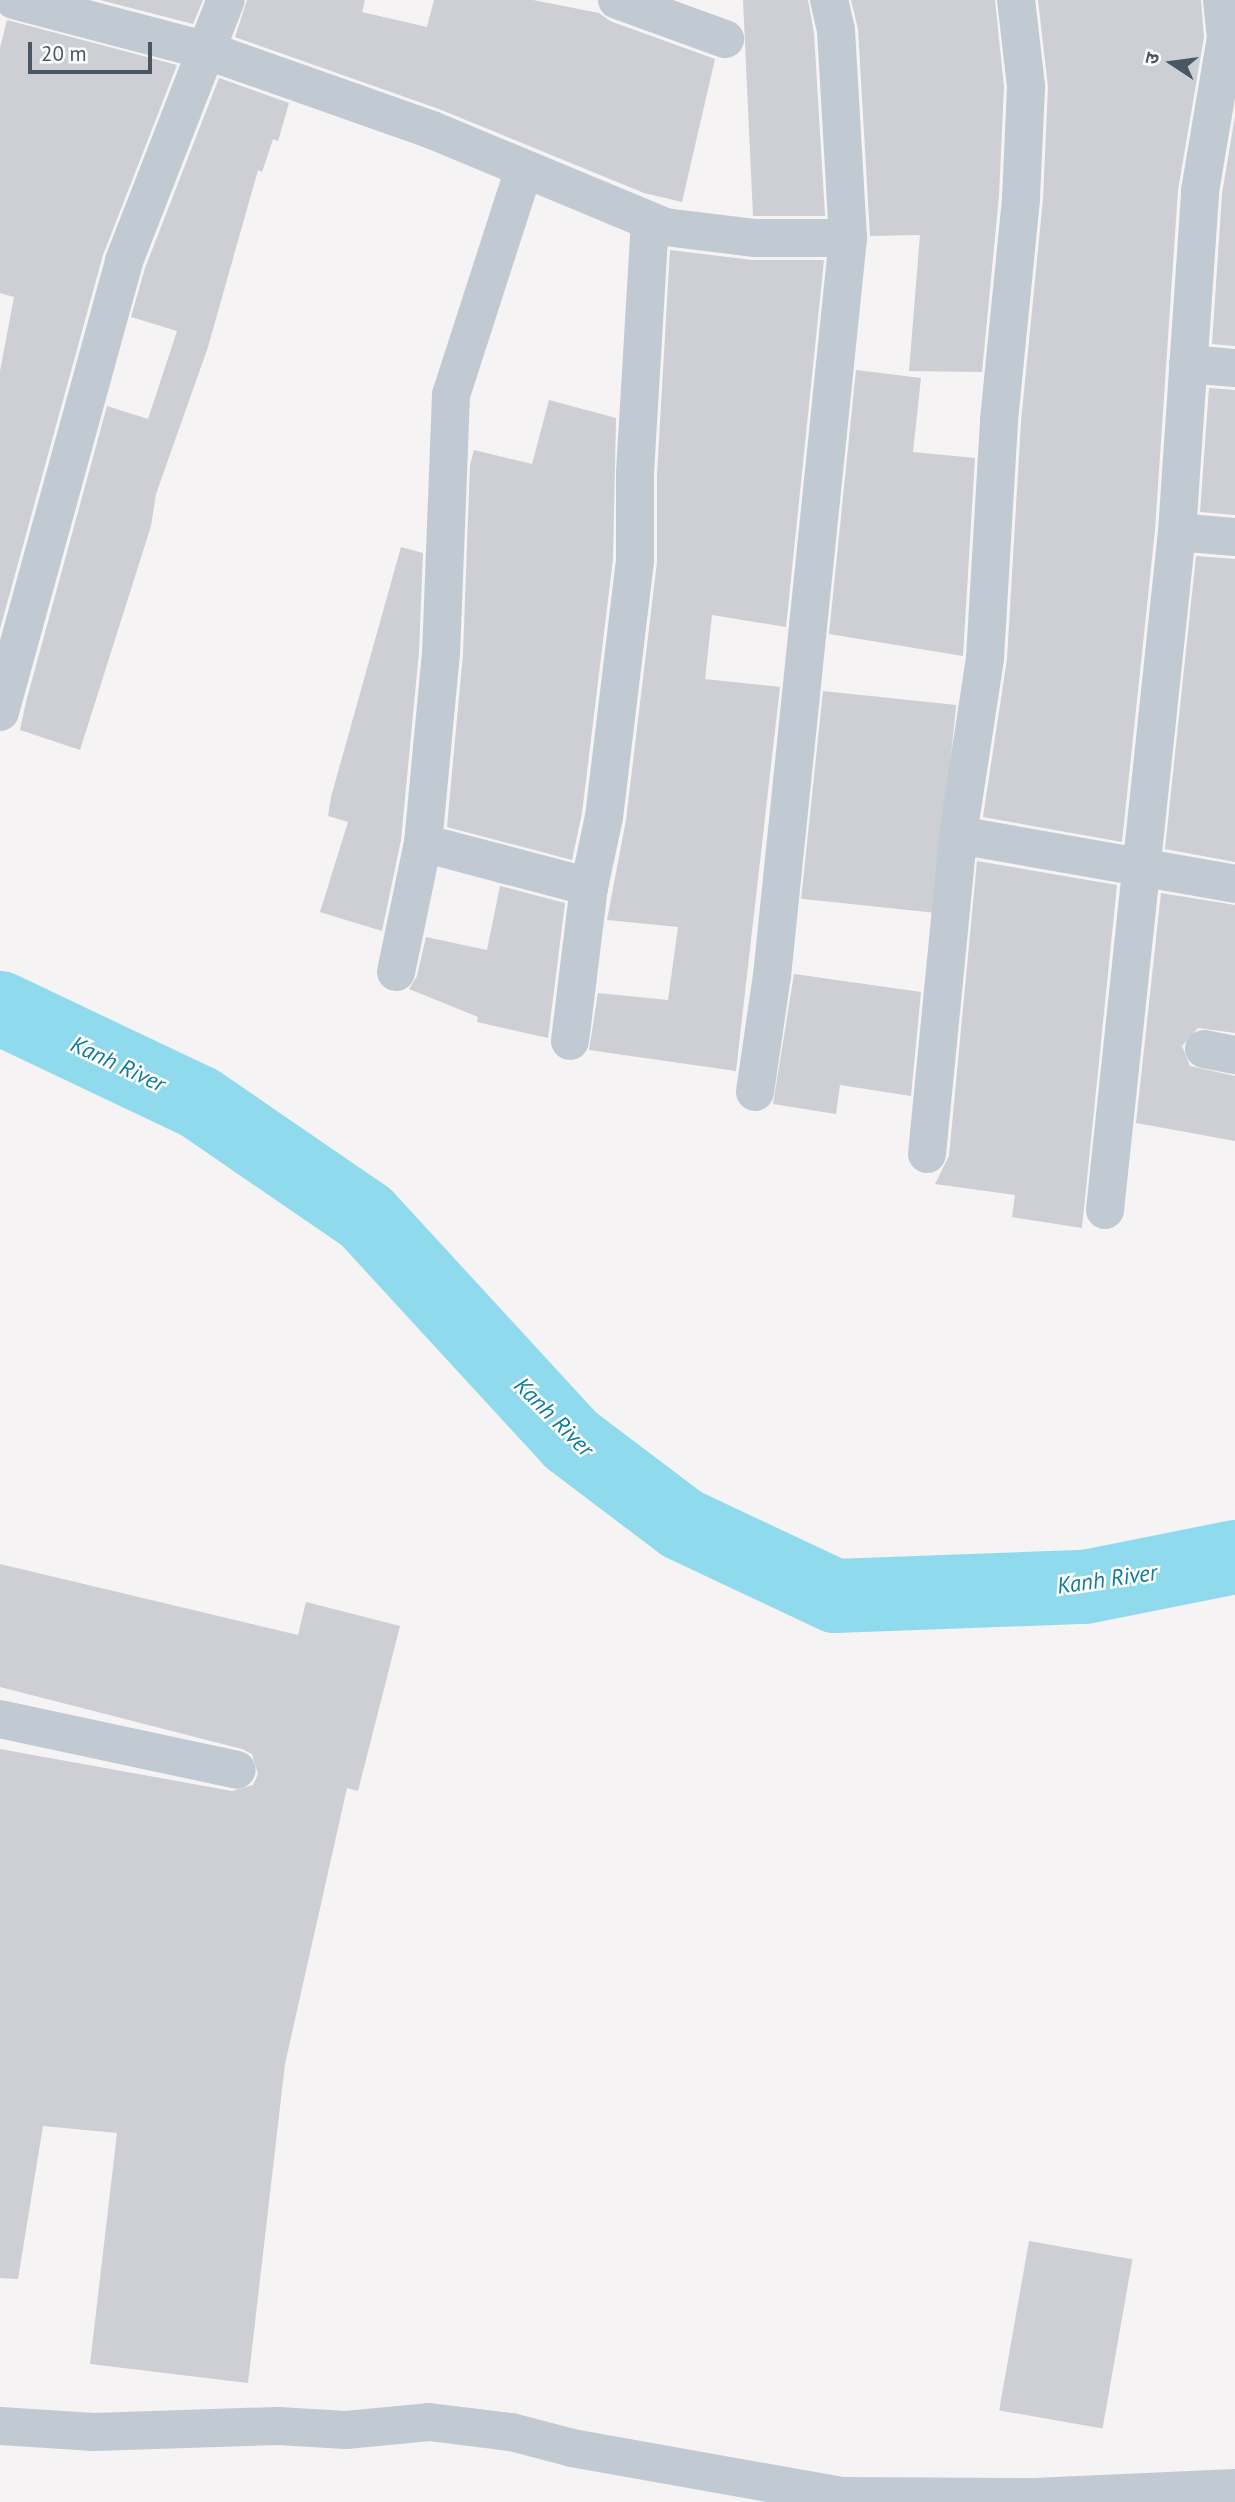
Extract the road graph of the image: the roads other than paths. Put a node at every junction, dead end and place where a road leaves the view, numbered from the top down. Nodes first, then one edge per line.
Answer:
1 (2, 0) edge
2 (14, 0) edge
3 (226, 0) edge
4 (617, 0) edge
5 (829, 0) edge
6 (1016, 0) edge
7 (1222, 0) edge
8 (72, 7) edge
9 (0, 9) edge
10 (725, 39) dead end
11 (208, 51) junction
12 (523, 172) junction
13 (650, 221) junction
14 (848, 238) junction
15 (1188, 364) junction
16 (1235, 368) edge
17 (1177, 531) junction
18 (1235, 537) edge
19 (0, 712) edge
20 (958, 835) junction
21 (423, 843) junction
22 (1139, 868) junction
23 (1235, 884) edge
24 (589, 887) junction
25 (396, 972) dead end
26 (570, 1041) dead end
27 (755, 1092) dead end
28 (927, 1154) dead end
29 (1105, 1210) dead end
30 (0, 1719) edge
31 (237, 1770) dead end
32 (0, 2426) edge
33 (1222, 2492) edge

1 - 9 street
2 - 8 street
3 - 11 street
4 - 10 street
5 - 14 street
6 - 20 street
7 - 15 street
8 - 11 street
11 - 12 street
11 - 19 street
12 - 13 street
12 - 21 street
13 - 14 street
13 - 24 street
14 - 27 street
15 - 16 street
15 - 17 street
17 - 18 street
17 - 22 street
20 - 22 street
20 - 28 street
21 - 24 street
21 - 25 street
22 - 23 street
22 - 29 street
24 - 26 street
30 - 31 street
32 - 33 street

